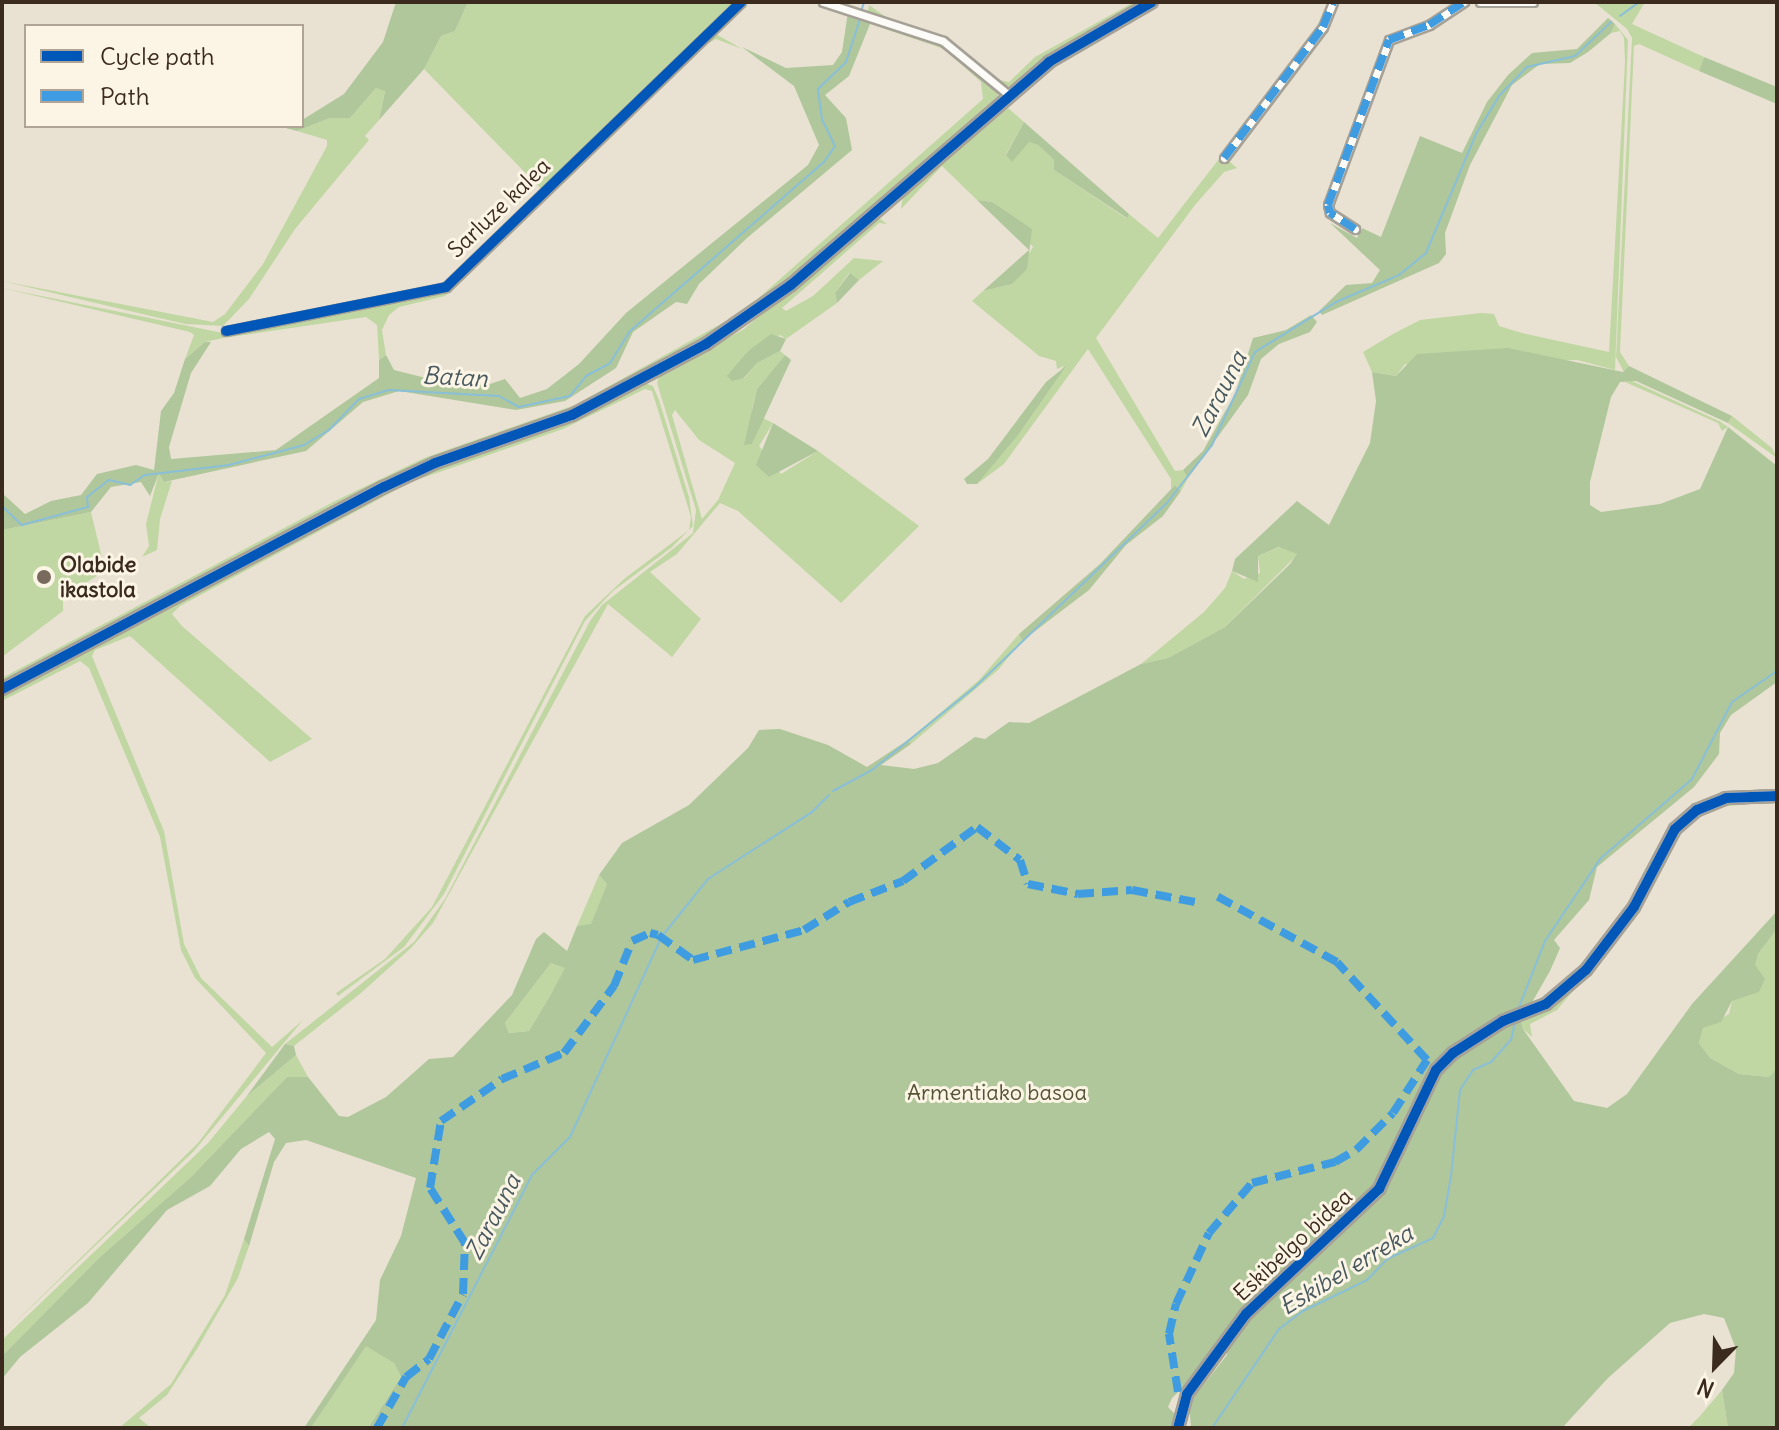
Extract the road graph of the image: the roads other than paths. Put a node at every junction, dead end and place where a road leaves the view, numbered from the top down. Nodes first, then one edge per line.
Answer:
1 (741, 2) edge
2 (823, 2) edge
3 (1152, 2) edge
4 (1333, 2) edge
5 (1464, 2) edge
6 (1480, 2) edge
7 (1533, 2) edge
8 (1009, 95) junction
9 (1224, 158) dead end
10 (1355, 229) dead end
11 (226, 331) dead end
12 (2, 689) edge
13 (1777, 796) edge
14 (1178, 1428) edge

1 - 11 street, Sarluze kalea
2 - 8 street
3 - 8 street
4 - 9 street
5 - 10 street
6 - 7 street
8 - 12 street
13 - 14 street, Eskibelgo bidea

